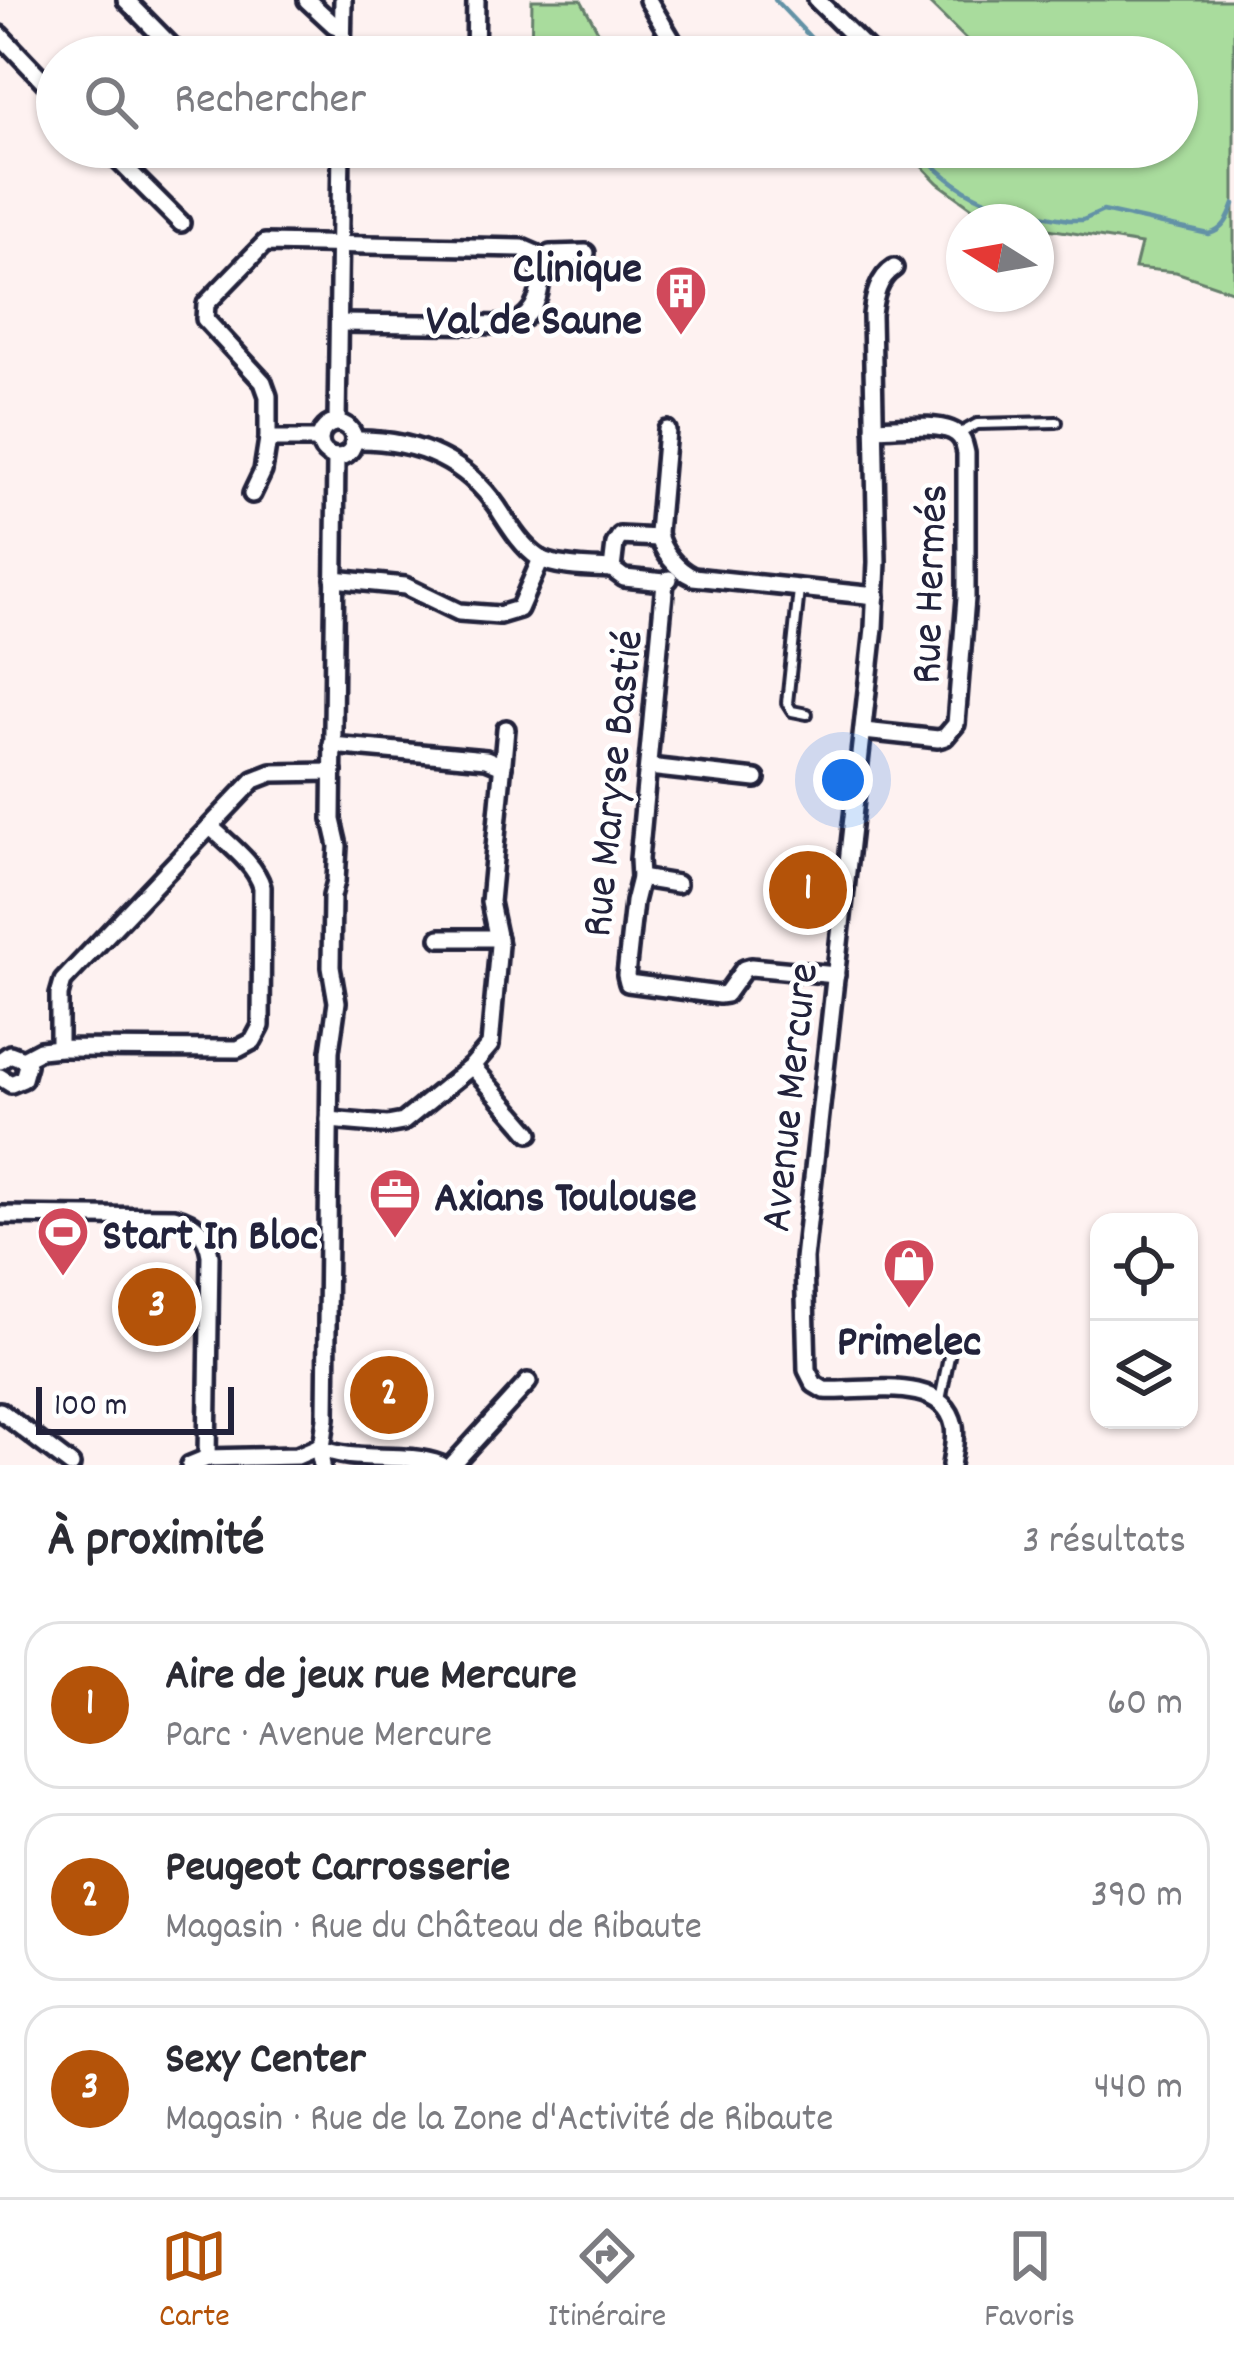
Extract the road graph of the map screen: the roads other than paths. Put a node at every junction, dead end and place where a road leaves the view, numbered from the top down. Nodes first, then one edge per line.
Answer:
1 (126, 0) edge
2 (307, 0) edge
3 (343, 0) edge
4 (476, 0) edge
5 (648, 0) edge
6 (817, 0) edge
7 (342, 26) junction
8 (0, 35) edge
9 (161, 36) edge
10 (342, 36) edge
11 (475, 36) edge
12 (669, 36) edge
13 (854, 36) edge
14 (36, 73) edge
15 (126, 168) edge
16 (341, 168) edge
17 (181, 223) dead end
18 (339, 244) junction
19 (586, 253) dead end
20 (540, 260) junction
21 (894, 268) dead end
22 (338, 323) junction
23 (337, 422) junction
24 (1057, 422) dead end
25 (874, 428) junction
26 (667, 430) dead end
27 (958, 434) junction
28 (268, 439) junction
29 (319, 439) junction
30 (354, 440) junction
31 (336, 457) junction
32 (252, 494) dead end
33 (658, 538) junction
34 (541, 559) junction
35 (612, 569) junction
36 (682, 570) junction
37 (334, 579) junction
38 (664, 582) junction
39 (800, 589) junction
40 (876, 596) junction
41 (807, 713) dead end
42 (506, 729) dead end
43 (863, 731) junction
44 (332, 745) junction
45 (502, 766) junction
46 (649, 767) junction
47 (332, 772) junction
48 (756, 779) dead end
49 (211, 827) junction
50 (640, 878) junction
51 (677, 884) dead end
52 (440, 938) dead end
53 (498, 938) junction
54 (836, 975) junction
55 (59, 1048) junction
56 (23, 1059) junction
57 (0, 1061) edge
58 (472, 1066) junction
59 (0, 1077) edge
60 (329, 1120) junction
61 (530, 1133) dead end
62 (0, 1215) edge
63 (952, 1342) dead end
64 (528, 1382) dead end
65 (940, 1402) junction
66 (0, 1412) edge
67 (318, 1448) junction
68 (207, 1457) junction
69 (70, 1465) edge
70 (190, 1465) edge
71 (322, 1465) edge
72 (441, 1465) edge
73 (452, 1465) edge
74 (951, 1465) edge

1 - 9 street
2 - 7 street
3 - 7 street
4 - 11 street
5 - 12 street
6 - 13 street
7 - 10 street
8 - 14 street
15 - 17 street
16 - 18 street
18 - 20 street
18 - 22 street
18 - 28 street
19 - 20 street
20 - 22 street
21 - 25 street, Avenue Mercure
22 - 23 street
23 - 29 street
23 - 30 street
24 - 27 lane
25 - 27 street, Rue Hermés
25 - 40 street, Avenue Mercure
26 - 33 street
27 - 43 street, Rue Hermés
28 - 29 street
28 - 32 street
29 - 31 street
30 - 31 street
30 - 34 street
31 - 37 street
33 - 35 street
33 - 36 street
34 - 35 street
34 - 37 street
35 - 38 street
36 - 38 street
36 - 39 street
37 - 44 street
38 - 46 street, Rue Maryse Bastié
39 - 40 street
39 - 41 lane
40 - 43 street, Avenue Mercure
42 - 45 street
43 - 54 street, Avenue Mercure
44 - 45 street
44 - 47 street
45 - 53 street
46 - 48 street
46 - 50 street, Rue Maryse Bastié
47 - 49 street
47 - 60 street
49 - 55 street
49 - 55 street
50 - 51 street
50 - 54 street, Rue Maryse Bastié
52 - 53 street
53 - 58 street
54 - 65 street, Avenue Mercure
55 - 56 street
56 - 57 street
56 - 59 street
58 - 60 street
58 - 61 street
60 - 67 street
62 - 68 street
63 - 65 lane
64 - 73 street
65 - 74 street
66 - 69 street
67 - 68 street
67 - 71 street
67 - 72 street
68 - 70 street

